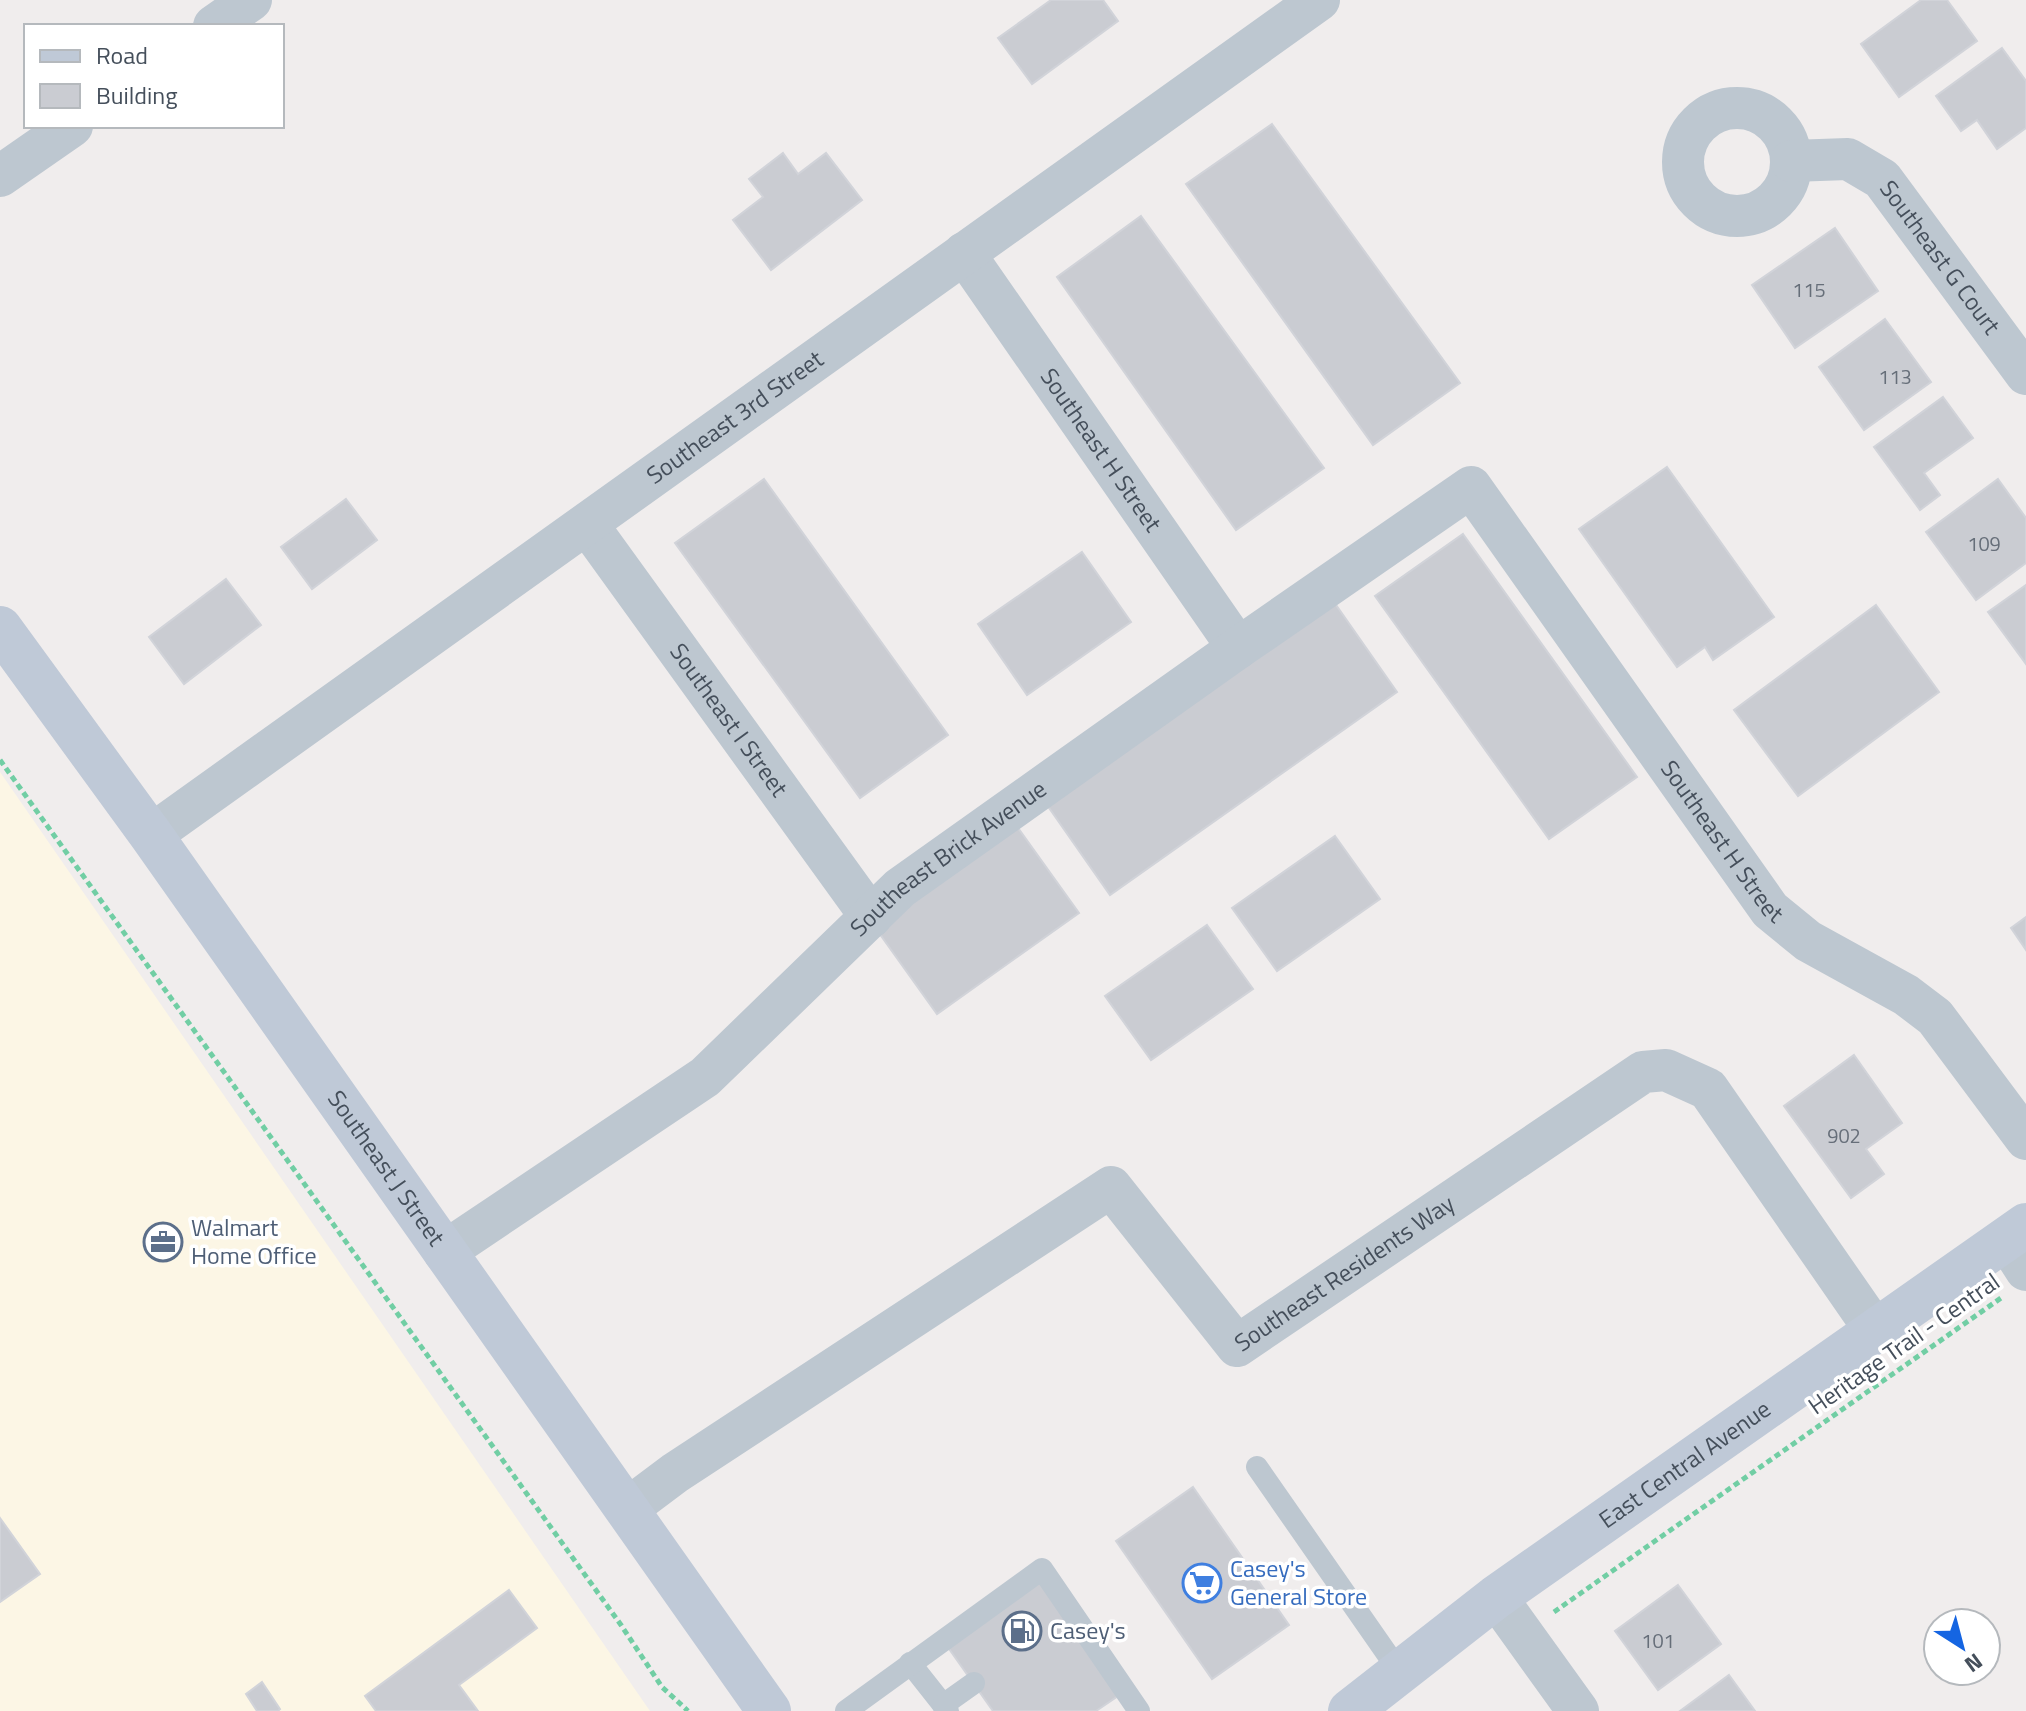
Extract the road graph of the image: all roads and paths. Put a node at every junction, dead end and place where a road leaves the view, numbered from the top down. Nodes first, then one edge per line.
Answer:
1 (251, 0) edge
2 (1319, 0) edge
3 (217, 24) edge
4 (69, 128) edge
5 (1791, 161) dead end
6 (0, 176) edge
7 (964, 253) junction
8 (2026, 374) edge
9 (1471, 487) joint
10 (587, 524) junction
11 (0, 628) edge
12 (1238, 648) junction
13 (0, 760) edge
14 (151, 835) junction
15 (871, 917) junction
16 (2026, 1139) edge
17 (444, 1252) junction
18 (2016, 1257) edge
19 (1875, 1330) junction
20 (1257, 1467) dead end
21 (627, 1509) junction
22 (1496, 1597) junction
23 (1522, 1633) junction
24 (910, 1663) junction
25 (1399, 1671) junction
26 (974, 1683) dead end
27 (765, 1708) edge
28 (945, 1708) edge
29 (1133, 1709) edge
30 (688, 1711) edge
31 (846, 1711) edge
32 (1350, 1711) edge
33 (1578, 1711) edge

1 - 3 street
2 - 7 street, Southeast 3rd Street
4 - 6 street
5 - 8 street, Southeast G Court
7 - 10 street, Southeast 3rd Street
7 - 12 street, Southeast H Street
9 - 12 street, Southeast Brick Avenue
9 - 16 street, Southeast H Street
10 - 14 street, Southeast 3rd Street
10 - 15 street, Southeast I Street
11 - 14 main road, Southeast J Street
12 - 15 street, Southeast Brick Avenue
13 - 30 path
14 - 17 main road, Southeast J Street
15 - 17 street, Southeast Brick Avenue
17 - 21 main road, Southeast J Street
18 - 19 main road, East Central Avenue
18 - 23 path, Heritage Trail - Central
19 - 21 street, Southeast Residents Way
19 - 22 main road, East Central Avenue
20 - 25 lane
21 - 27 main road, Southeast J Street
22 - 23 street
22 - 25 main road, East Central Avenue
23 - 33 street
24 - 28 lane
24 - 29 lane
24 - 31 lane
25 - 32 main road, East Central Avenue
26 - 28 lane

